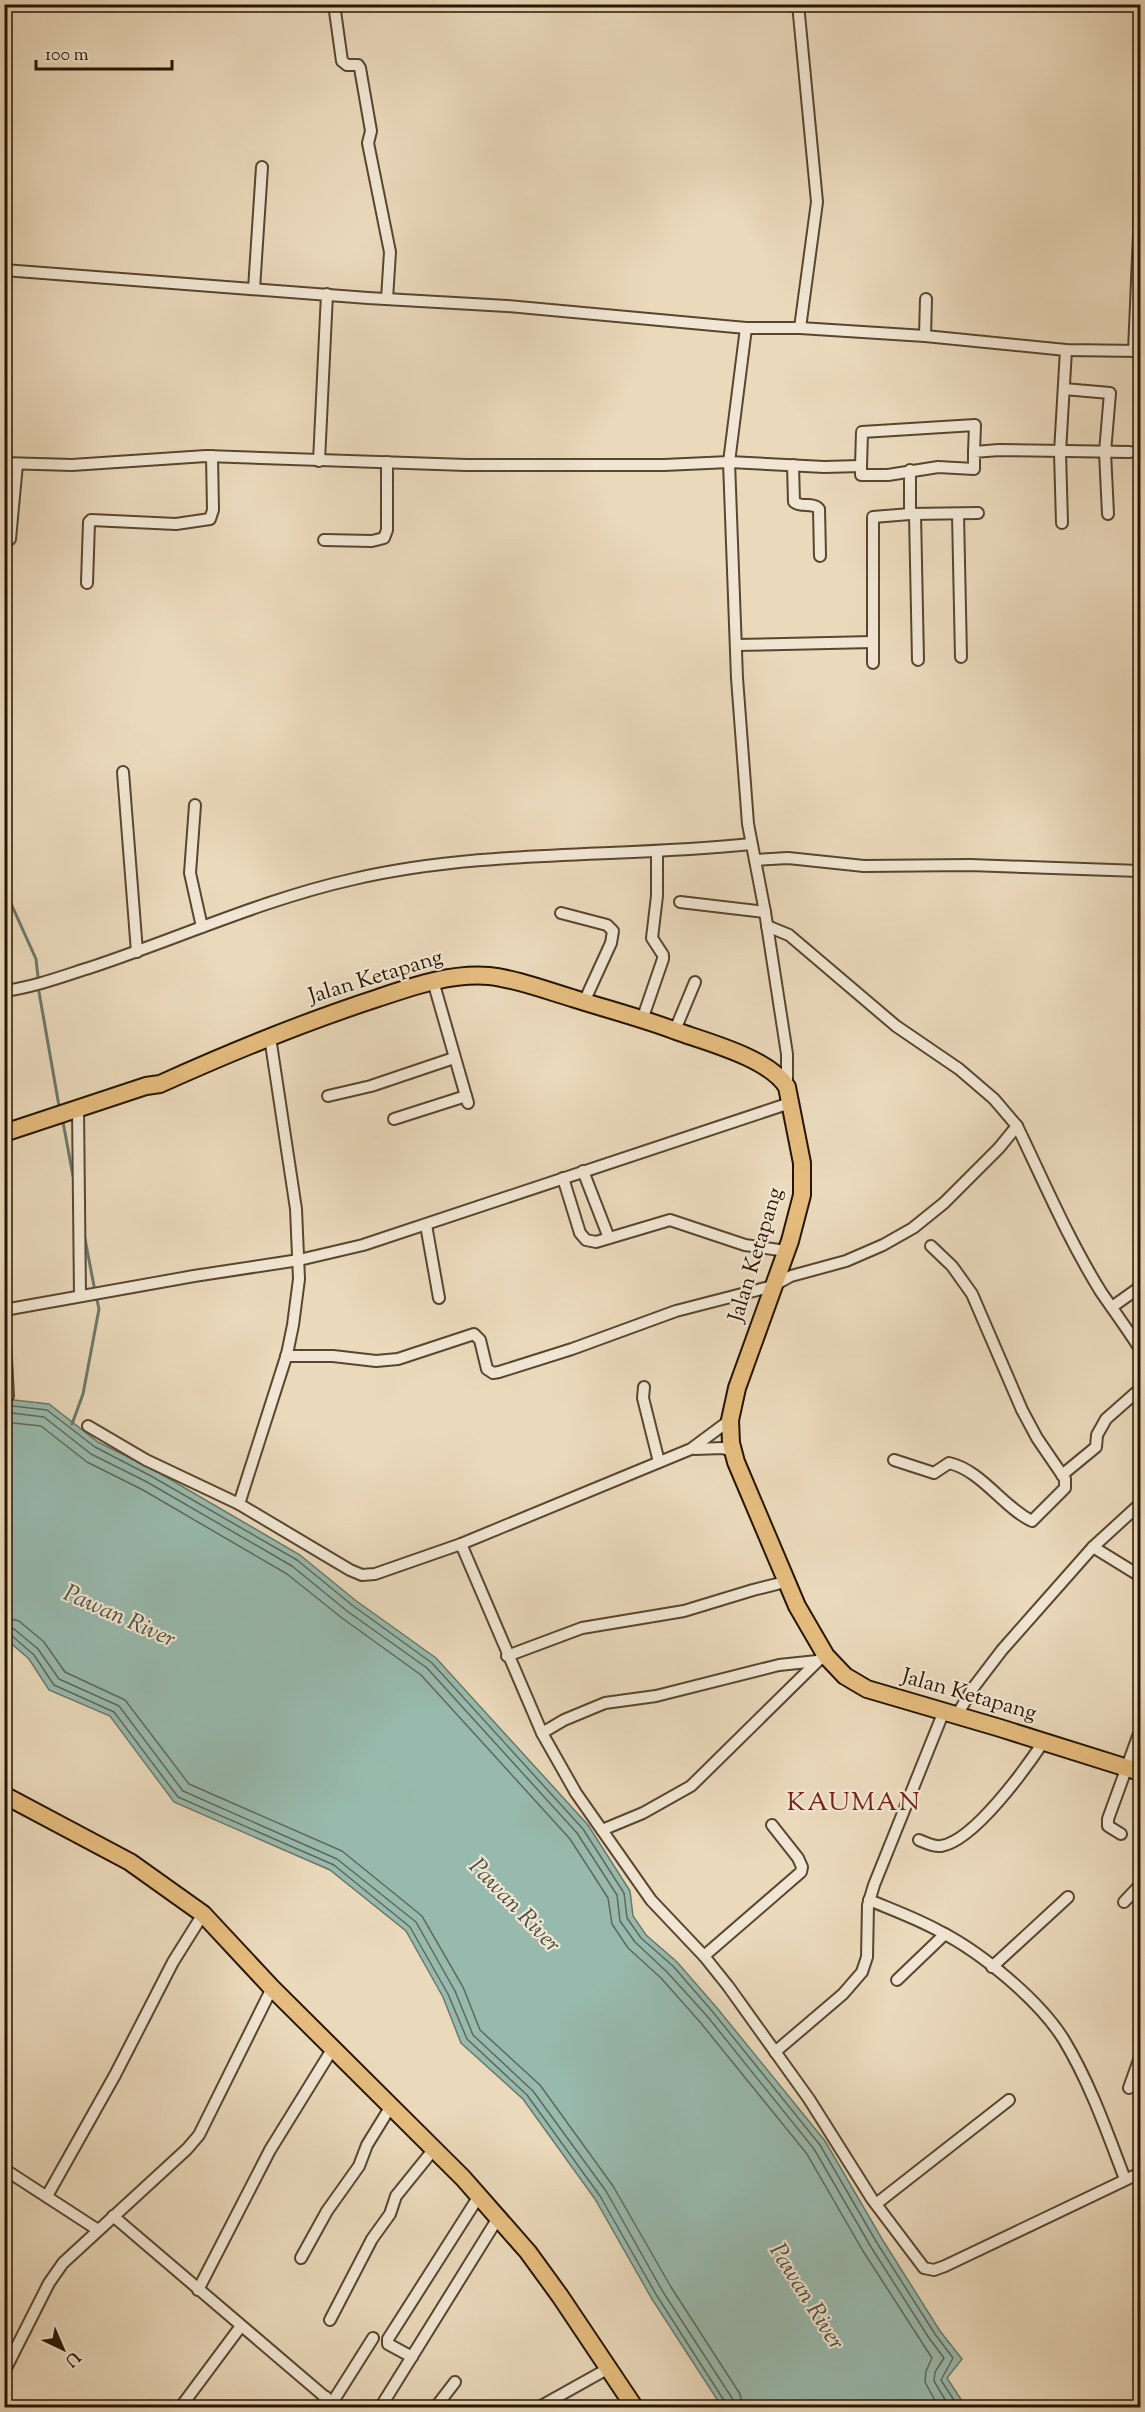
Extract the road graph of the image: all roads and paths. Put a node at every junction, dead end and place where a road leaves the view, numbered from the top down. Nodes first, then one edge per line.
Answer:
1 (334, 4) edge
2 (798, 4) edge
3 (1140, 117) edge
4 (262, 167) dead end
5 (4, 270) edge
6 (254, 289) junction
7 (327, 294) junction
8 (387, 299) junction
9 (926, 299) dead end
10 (746, 328) junction
11 (800, 328) junction
12 (925, 336) junction
13 (1066, 350) junction
14 (1137, 351) edge
15 (1064, 389) junction
16 (974, 452) junction
17 (1060, 452) junction
18 (1105, 452) junction
19 (1130, 452) dead end
20 (212, 456) junction
21 (319, 461) junction
22 (387, 462) junction
23 (729, 462) junction
24 (4, 463) edge
25 (17, 464) junction
26 (793, 465) junction
27 (861, 466) junction
28 (910, 470) junction
29 (978, 513) dead end
30 (912, 514) junction
31 (958, 514) junction
32 (1108, 514) dead end
33 (1062, 523) dead end
34 (10, 539) dead end
35 (324, 540) dead end
36 (820, 556) dead end
37 (87, 583) dead end
38 (873, 642) junction
39 (736, 645) junction
40 (961, 657) dead end
41 (918, 660) dead end
42 (873, 663) dead end
43 (123, 772) dead end
44 (195, 805) dead end
45 (751, 844) junction
46 (657, 850) junction
47 (755, 860) junction
48 (1140, 871) edge
49 (680, 902) dead end
50 (765, 912) junction
51 (561, 913) dead end
52 (767, 926) junction
53 (202, 927) junction
54 (137, 952) junction
55 (433, 981) junction
56 (695, 982) dead end
57 (4, 991) edge
58 (584, 1002) junction
59 (642, 1020) junction
60 (675, 1030) junction
61 (270, 1037) junction
62 (454, 1058) junction
63 (789, 1095) junction
64 (328, 1096) dead end
65 (78, 1108) junction
66 (394, 1119) dead end
67 (1017, 1126) junction
68 (4, 1133) edge
69 (583, 1172) junction
70 (563, 1178) junction
71 (426, 1225) junction
72 (609, 1238) junction
73 (931, 1246) dead end
74 (786, 1251) junction
75 (299, 1260) junction
76 (773, 1286) junction
77 (1140, 1287) edge
78 (80, 1296) junction
79 (439, 1298) dead end
80 (1112, 1307) junction
81 (4, 1310) edge
82 (4, 1322) edge
83 (1140, 1349) edge
84 (286, 1356) junction
85 (644, 1387) dead end
86 (1140, 1389) edge
87 (8, 1396) dead end
88 (730, 1420) junction
89 (88, 1426) dead end
90 (692, 1449) junction
91 (732, 1451) junction
92 (894, 1460) dead end
93 (659, 1462) junction
94 (1062, 1475) junction
95 (239, 1504) junction
96 (1140, 1504) edge
97 (461, 1544) junction
98 (1093, 1547) junction
99 (1140, 1576) edge
100 (785, 1582) junction
101 (507, 1656) junction
102 (821, 1659) junction
103 (950, 1713) junction
104 (1140, 1731) edge
105 (542, 1733) junction
106 (1044, 1741) junction
107 (1134, 1770) edge
108 (5, 1795) edge
109 (772, 1825) dead end
110 (602, 1830) junction
111 (1121, 1834) dead end
112 (919, 1840) dead end
113 (1140, 1885) edge
114 (1068, 1897) dead end
115 (869, 1899) junction
116 (1124, 1902) dead end
117 (203, 1914) junction
118 (945, 1934) junction
119 (704, 1956) junction
120 (992, 1967) junction
121 (897, 1980) dead end
122 (272, 1988) junction
123 (333, 2048) junction
124 (775, 2052) junction
125 (1140, 2057) edge
126 (1129, 2088) dead end
127 (1009, 2100) dead end
128 (391, 2106) junction
129 (434, 2149) junction
130 (4, 2169) edge
131 (1140, 2173) edge
132 (1125, 2179) junction
133 (47, 2196) junction
134 (479, 2196) junction
135 (876, 2204) junction
136 (113, 2216) junction
137 (498, 2218) junction
138 (98, 2230) junction
139 (301, 2258) dead end
140 (198, 2290) junction
141 (330, 2320) dead end
142 (241, 2326) junction
143 (373, 2338) dead end
144 (412, 2357) junction
145 (609, 2368) junction
146 (4, 2372) edge
147 (455, 2382) dead end
148 (332, 2402) edge
149 (541, 2406) dead end
150 (634, 2407) edge
151 (180, 2408) edge
152 (320, 2408) edge
153 (380, 2408) edge
154 (435, 2408) edge

1 - 8 street
2 - 11 street
3 - 14 street
4 - 6 street
5 - 6 street
6 - 7 street
7 - 8 street
7 - 21 street
8 - 10 street
9 - 12 street
10 - 11 street
10 - 23 street
11 - 12 street
12 - 13 street
13 - 14 street
13 - 15 street
15 - 17 street
15 - 18 street
16 - 17 street
16 - 27 street
16 - 28 street
17 - 18 street
17 - 33 street
18 - 19 street
18 - 32 street
20 - 21 street
20 - 25 street
20 - 37 street
21 - 22 street
22 - 23 street
22 - 35 street
23 - 26 street
23 - 39 street
24 - 25 street
25 - 34 street
26 - 27 street
26 - 36 street
27 - 28 street
28 - 30 street
29 - 31 street
30 - 31 street
30 - 38 street
30 - 41 street
31 - 40 street
38 - 39 street
38 - 42 street
39 - 45 street
43 - 54 street
44 - 53 street
45 - 46 street
45 - 47 street
46 - 53 street
46 - 59 street
47 - 48 street
47 - 50 street
49 - 50 street
50 - 52 street
51 - 58 street
52 - 63 street
52 - 67 street
53 - 54 street
54 - 57 street
55 - 58 main road, Jalan Ketapang
55 - 61 main road, Jalan Ketapang
55 - 62 street
56 - 60 street
58 - 59 main road, Jalan Ketapang
59 - 60 main road, Jalan Ketapang
60 - 63 main road, Jalan Ketapang
61 - 65 main road, Jalan Ketapang
61 - 75 street
62 - 64 street
62 - 66 street
63 - 69 street
63 - 74 main road, Jalan Ketapang
65 - 68 main road, Jalan Ketapang
65 - 78 street
67 - 76 street
67 - 80 street
69 - 70 street
69 - 72 street
70 - 71 street
70 - 72 street
71 - 75 street
71 - 79 street
72 - 74 street
73 - 94 street
74 - 76 main road, Jalan Ketapang
75 - 78 street
75 - 84 street
76 - 84 street
76 - 88 main road, Jalan Ketapang
77 - 80 street
78 - 81 street
80 - 83 street
82 - 87 street
84 - 95 street
85 - 93 street
86 - 94 street
88 - 90 street
88 - 91 main road, Jalan Ketapang
89 - 95 street
90 - 91 street
90 - 93 street
91 - 100 main road, Jalan Ketapang
92 - 94 street
93 - 97 street
95 - 97 street
96 - 98 street
97 - 101 street
98 - 99 street
98 - 103 street
100 - 101 street
100 - 102 main road, Jalan Ketapang
101 - 105 street
102 - 103 main road, Jalan Ketapang
102 - 105 street
102 - 110 street
103 - 106 main road, Jalan Ketapang
103 - 115 street
104 - 107 street
105 - 110 street
106 - 107 main road, Jalan Ketapang
106 - 112 street
107 - 111 street
108 - 117 main road
109 - 119 street
110 - 119 street
113 - 116 street
114 - 120 street
115 - 118 street
115 - 124 street
117 - 122 main road
117 - 133 street
118 - 120 street
118 - 121 street
119 - 124 street
120 - 132 street
122 - 123 main road
122 - 136 street
123 - 128 main road
123 - 140 street
124 - 135 street
125 - 126 street
127 - 135 street
128 - 129 main road
128 - 139 street
129 - 134 main road
129 - 141 street
130 - 133 street
131 - 132 street
132 - 135 street
133 - 138 street
134 - 137 main road
134 - 144 street
136 - 138 street
136 - 140 street
137 - 144 street
137 - 145 main road
138 - 146 street
140 - 142 street
142 - 148 street
142 - 151 street
143 - 148 street
144 - 153 street
145 - 149 street
145 - 150 main road
147 - 154 street
148 - 152 street

